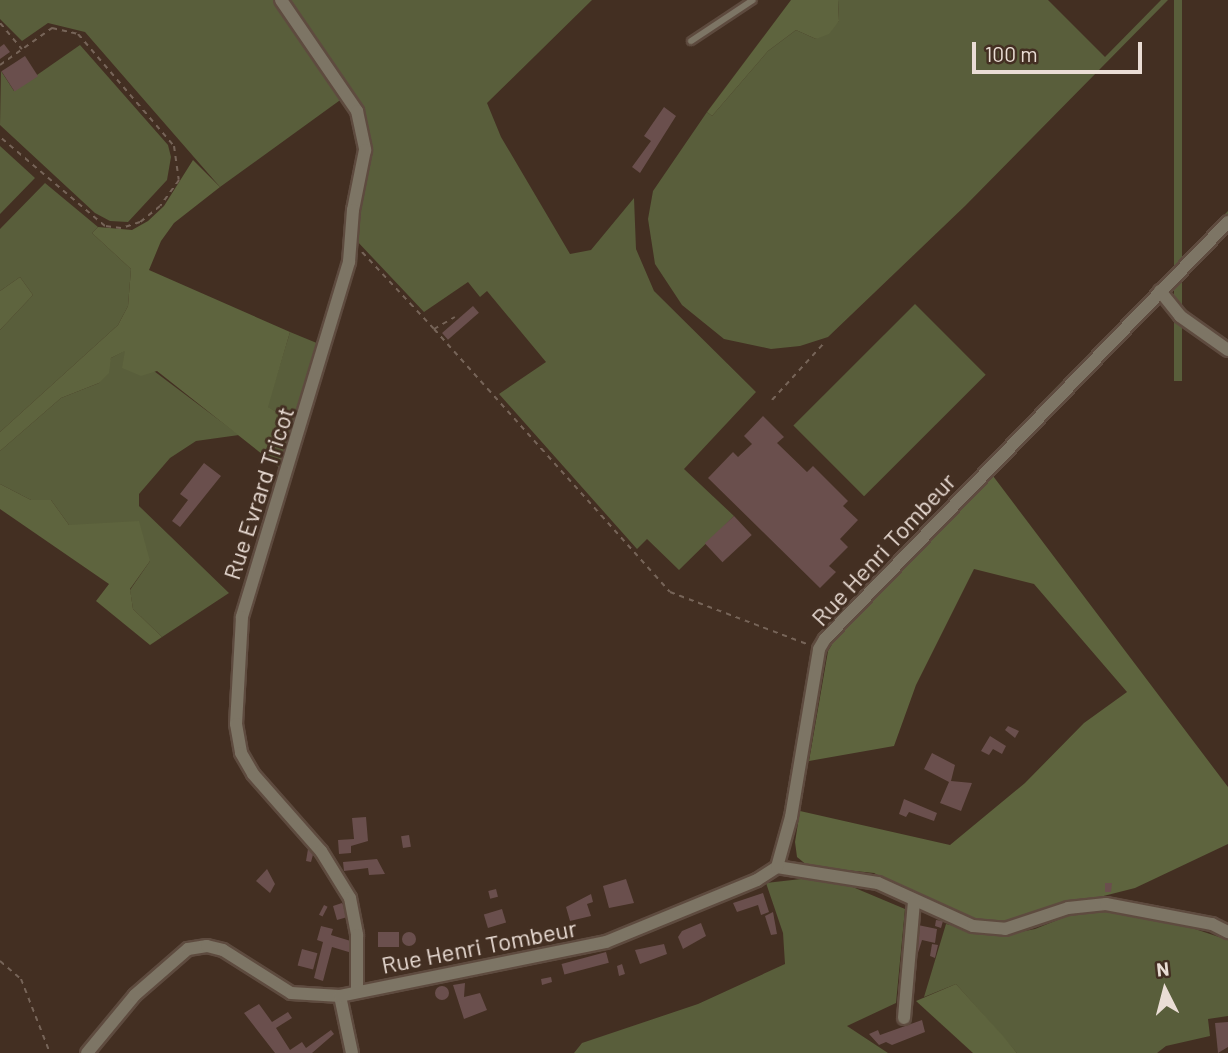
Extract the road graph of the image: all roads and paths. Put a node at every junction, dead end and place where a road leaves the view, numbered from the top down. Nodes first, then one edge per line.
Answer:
1 (281, 0) edge
2 (753, 0) edge
3 (0, 23) edge
4 (691, 41) dead end
5 (22, 48) junction
6 (0, 65) edge
7 (0, 137) edge
8 (1228, 222) edge
9 (353, 244) junction
10 (1160, 291) junction
11 (455, 317) dead end
12 (434, 329) junction
13 (824, 344) dead end
14 (1228, 350) edge
15 (772, 400) dead end
16 (819, 649) junction
17 (777, 867) junction
18 (914, 901) junction
19 (1228, 932) edge
20 (0, 961) edge
21 (357, 992) junction
22 (340, 996) junction
23 (904, 1018) dead end
24 (50, 1053) edge
25 (87, 1053) edge
26 (352, 1053) edge

1 - 9 street, Rue Evrard Tricot
2 - 4 lane
3 - 5 path
5 - 6 path
5 - 7 path
8 - 10 street, Rue Henri Tombeur
9 - 12 path
9 - 21 street, Rue Evrard Tricot
10 - 14 street
10 - 16 street, Rue Henri Tombeur
11 - 12 path
12 - 16 path
13 - 15 path
16 - 17 street, Rue Henri Tombeur
17 - 18 street
17 - 21 street, Rue Henri Tombeur
18 - 19 street
18 - 23 street
20 - 24 path
21 - 22 street, Rue Henri Tombeur
22 - 25 street, Rue Henri Tombeur
22 - 26 street

